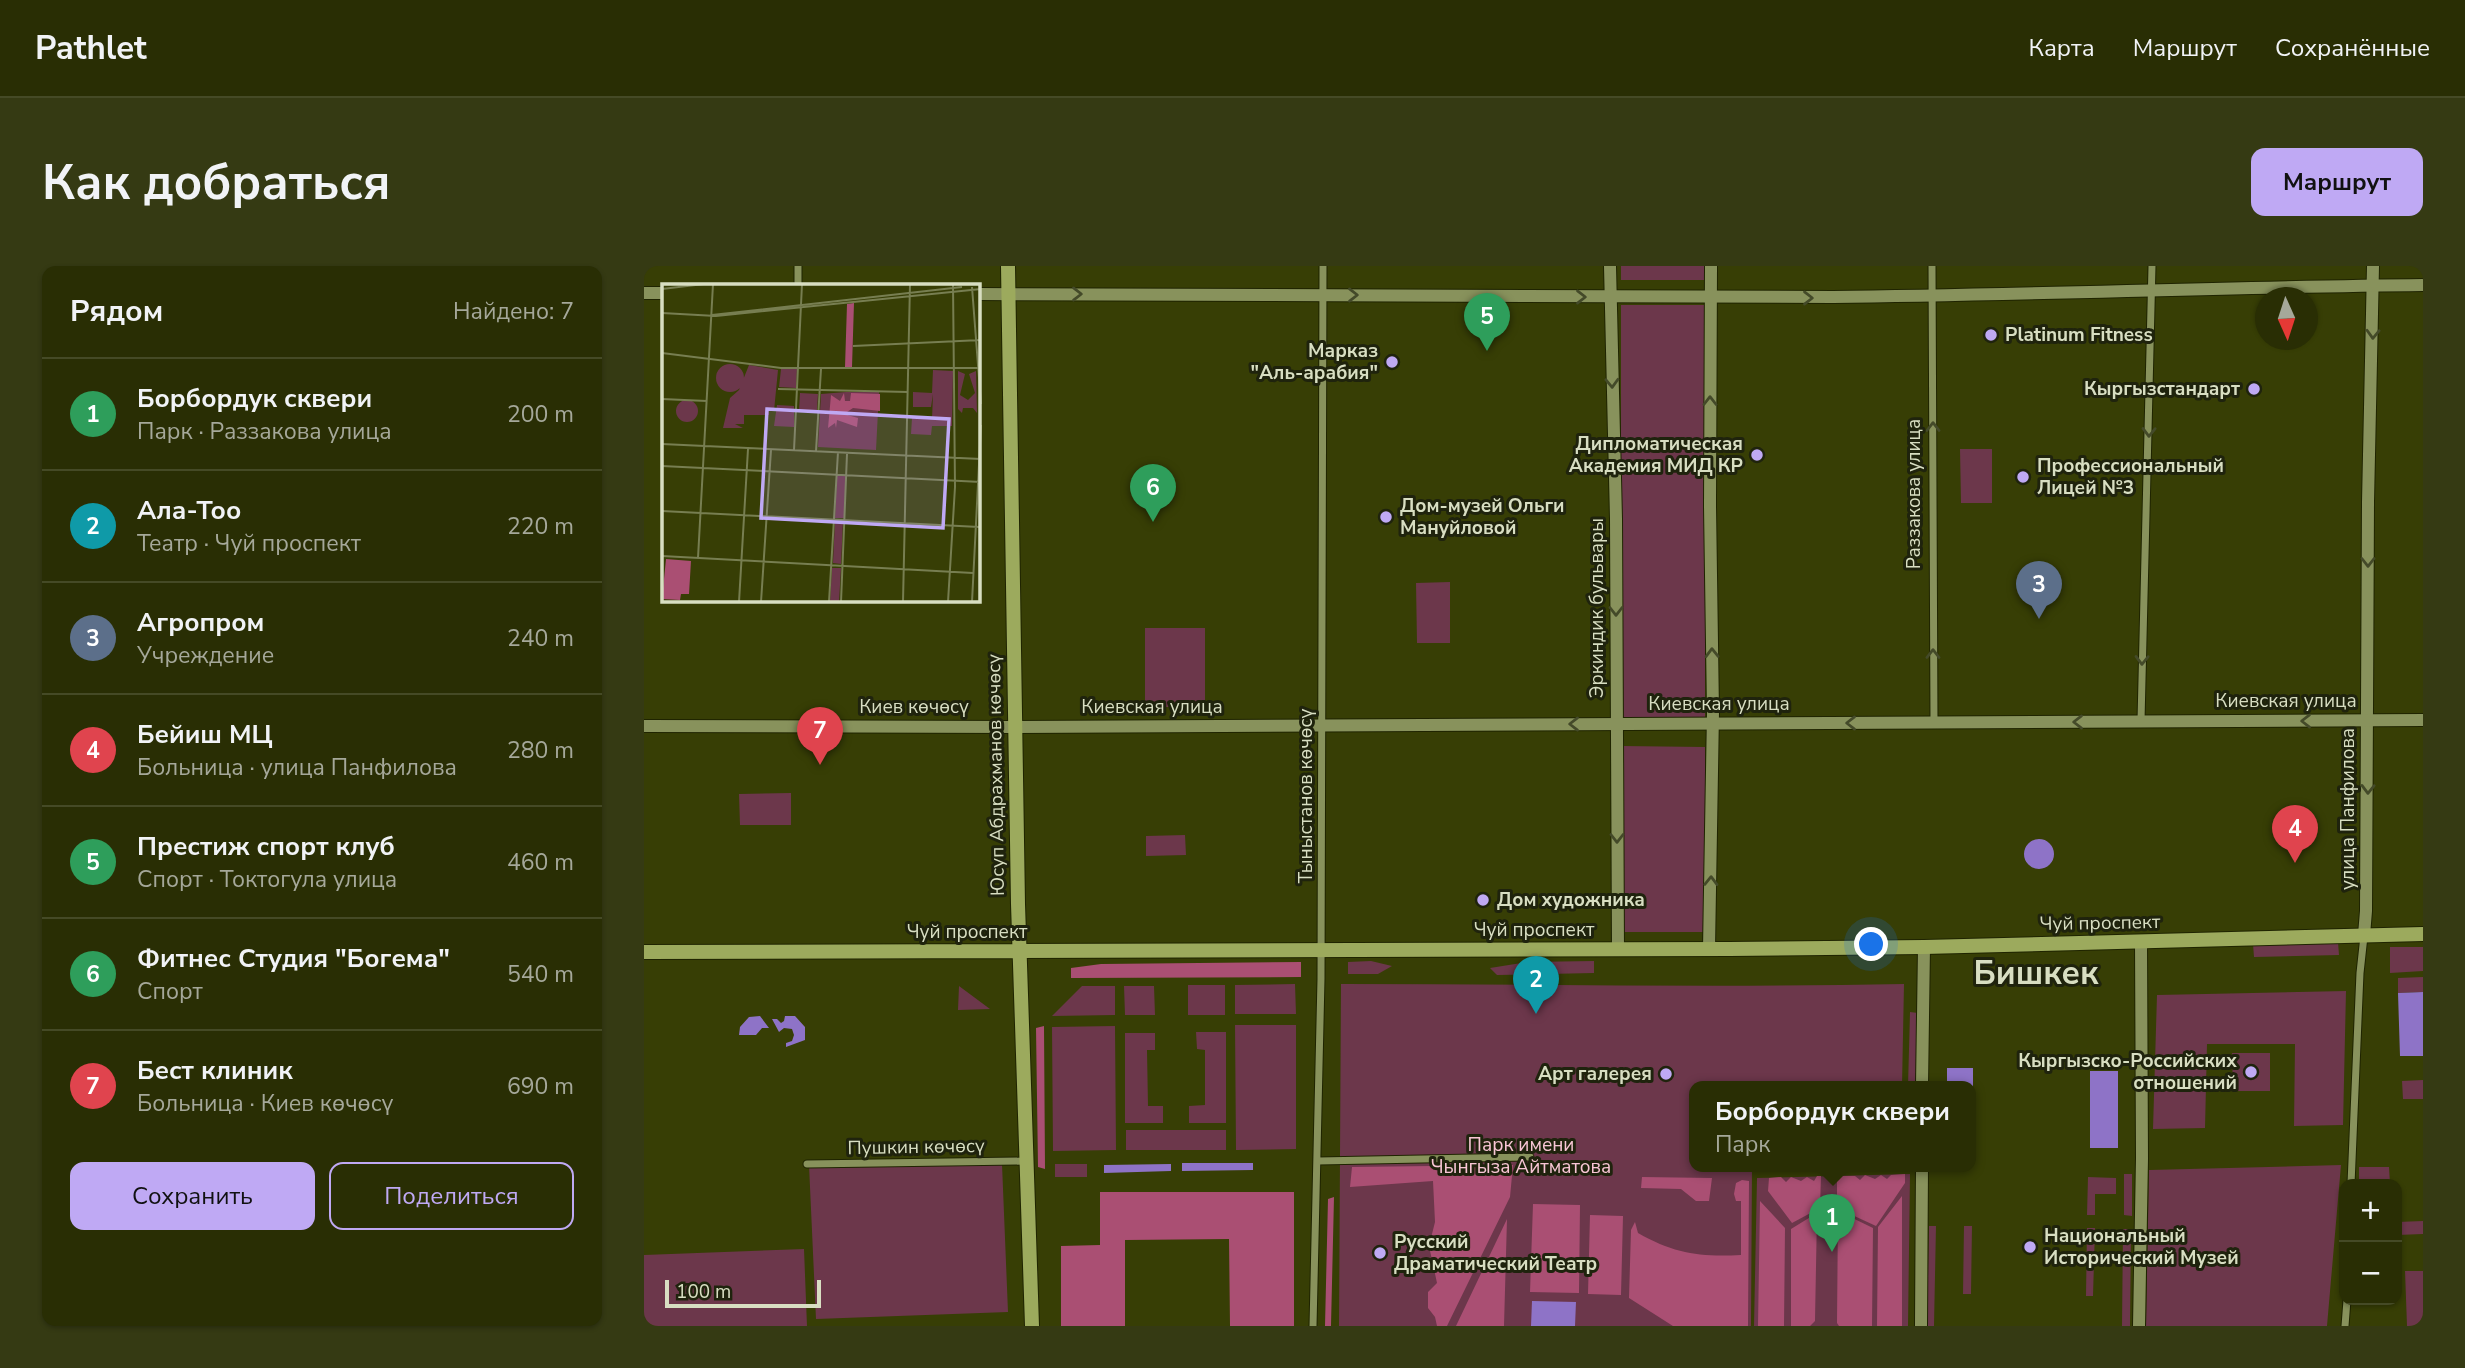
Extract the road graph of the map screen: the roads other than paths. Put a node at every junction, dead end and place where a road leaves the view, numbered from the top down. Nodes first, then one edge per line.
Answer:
1 (798, 266) edge
2 (1008, 266) edge
3 (1323, 266) edge
4 (1610, 266) edge
5 (1711, 266) edge
6 (1932, 266) edge
7 (2152, 266) edge
8 (2373, 266) edge
9 (798, 284) edge
10 (2423, 285) edge
11 (2373, 286) junction
12 (2152, 289) junction
13 (644, 293) edge
14 (662, 293) edge
15 (1009, 293) junction
16 (980, 294) edge
17 (1323, 295) junction
18 (1610, 296) junction
19 (1932, 296) junction
20 (1710, 298) junction
21 (2368, 720) junction
22 (2423, 720) edge
23 (2141, 721) junction
24 (1934, 722) junction
25 (1713, 723) junction
26 (1616, 724) junction
27 (1322, 725) junction
28 (644, 726) edge
29 (1015, 727) junction
30 (2423, 934) edge
31 (2364, 935) junction
32 (2141, 941) junction
33 (1924, 947) junction
34 (1321, 949) junction
35 (1709, 949) junction
36 (1618, 950) junction
37 (644, 952) edge
38 (1019, 952) junction
39 (1922, 1081) edge
40 (1530, 1157) dead end
41 (1026, 1161) junction
42 (1318, 1161) junction
43 (807, 1164) dead end
44 (1922, 1172) edge
45 (2351, 1179) edge
46 (2347, 1305) edge
47 (1032, 1326) edge
48 (1313, 1326) edge
49 (1921, 1326) edge
50 (2139, 1326) edge
51 (2345, 1326) edge

1 - 9 street
2 - 15 main road, Юсуп Абдрахманов көчөсү
3 - 17 street, Тыныстанов көчөсү
4 - 18 main road, Эркиндик бульвары
5 - 20 main road
6 - 19 street, Раззакова улица
7 - 12 street
8 - 11 main road, улица Панфилова
10 - 11 main road
11 - 12 main road
11 -> 21 main road, улица Панфилова
12 - 19 main road
12 -> 23 street
13 - 14 main road
15 - 16 main road
15 -> 17 main road
15 - 29 main road, Юсуп Абдрахманов көчөсү
17 -> 18 main road
17 - 27 street, Тыныстанов көчөсү
18 - 20 main road
18 -> 26 main road, Эркиндик бульвары
20 -> 19 main road
24 -> 19 street, Раззакова улица
25 -> 20 main road
21 - 22 main road, Киевская улица
21 -> 23 main road, Киевская улица
21 -> 31 main road, улица Панфилова
23 -> 24 main road, Киевская улица
24 -> 25 main road, Киевская улица
25 - 26 main road, Киевская улица
35 -> 25 main road
26 -> 27 main road, Киевская улица
26 -> 36 main road, Эркиндик бульвары
27 - 29 main road, Киевская улица
27 - 34 street, Тыныстанов көчөсү
28 - 29 main road, Киев көчөсү
29 - 38 main road, Юсуп Абдрахманов көчөсү
30 - 31 main road, Чуй проспект
31 - 32 main road, Чуй проспект
31 - 45 street, улица Панфилова
32 - 33 main road, Чуй проспект
32 - 50 main road
33 - 35 main road, Чуй проспект
33 - 39 main road
34 - 36 main road, Чуй проспект
34 - 38 main road, Чуй проспект
34 - 42 street, Тыныстанов көчөсү
35 - 36 main road, Чуй проспект
37 - 38 main road, Чуй проспект
38 - 41 main road, Юсуп Абдрахманов көчөсү
40 - 42 street
41 - 43 street, Пушкин көчөсү
41 - 47 main road, Юсуп Абдрахманов көчөсү
42 - 48 street, Тыныстанов көчөсү
44 - 49 main road
46 - 51 street

